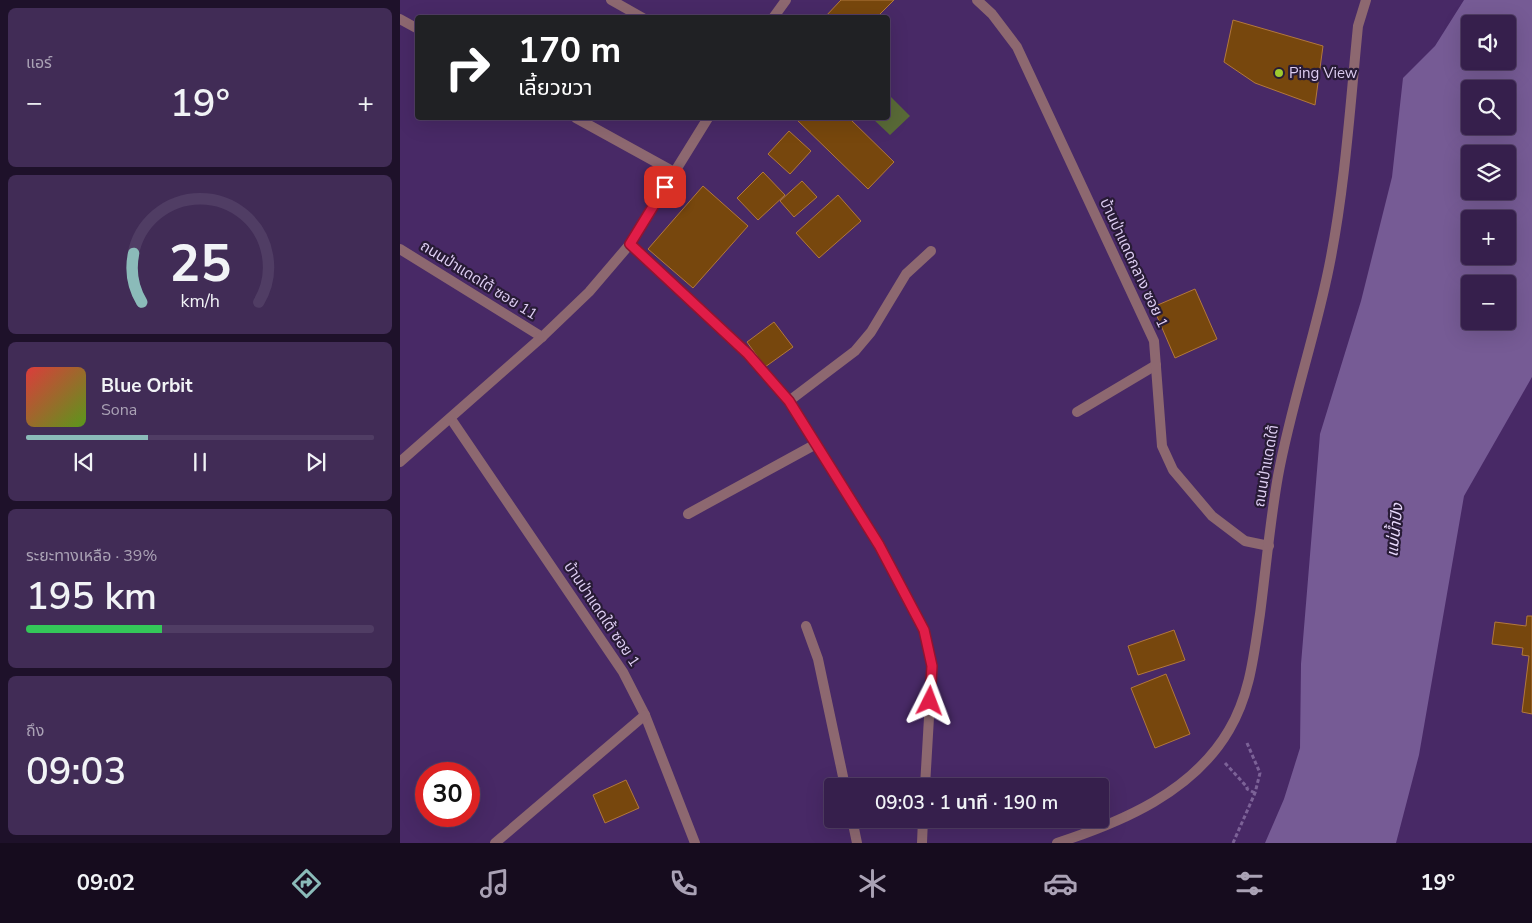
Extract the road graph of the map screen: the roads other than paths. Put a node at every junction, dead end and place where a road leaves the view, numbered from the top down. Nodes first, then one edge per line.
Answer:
1 (611, 0) edge
2 (786, 0) edge
3 (977, 0) edge
4 (1366, 0) edge
5 (638, 15) edge
6 (775, 15) edge
7 (400, 19) edge
8 (415, 27) edge
9 (580, 120) edge
10 (707, 120) edge
11 (674, 172) junction
12 (630, 244) junction
13 (400, 249) edge
14 (932, 251) dead end
15 (542, 337) junction
16 (1156, 365) junction
17 (789, 401) junction
18 (1077, 412) dead end
19 (451, 419) junction
20 (816, 444) junction
21 (400, 462) edge
22 (688, 514) dead end
23 (1269, 546) junction
24 (806, 626) dead end
25 (645, 714) junction
26 (843, 778) edge
27 (925, 778) edge
28 (854, 828) edge
29 (923, 828) edge
30 (495, 843) edge
31 (695, 843) edge
32 (857, 843) edge
33 (922, 843) edge
34 (1058, 843) edge

1 - 5 street
2 - 6 street
3 - 16 street, บ้านป่าแดดกลาง ซอย 1
4 - 23 street, ถนนป่าแดดใต้
7 - 8 street
9 - 11 street
10 - 11 street
11 - 12 street
12 - 15 street
12 - 17 street
13 - 15 street, ถนนป่าแดดใต้ ซอย 11
14 - 17 street
15 - 19 street
16 - 18 street
16 - 23 street, บ้านป่าแดดกลาง ซอย 1
17 - 20 street
19 - 21 street
19 - 25 street, บ้านป่าแดดใต้ ซอย 1
20 - 22 street
20 - 27 street
23 - 34 street, ถนนป่าแดดใต้
24 - 26 street
25 - 30 street
25 - 31 street, บ้านป่าแดดใต้ ซอย 1
28 - 32 street
29 - 33 street

